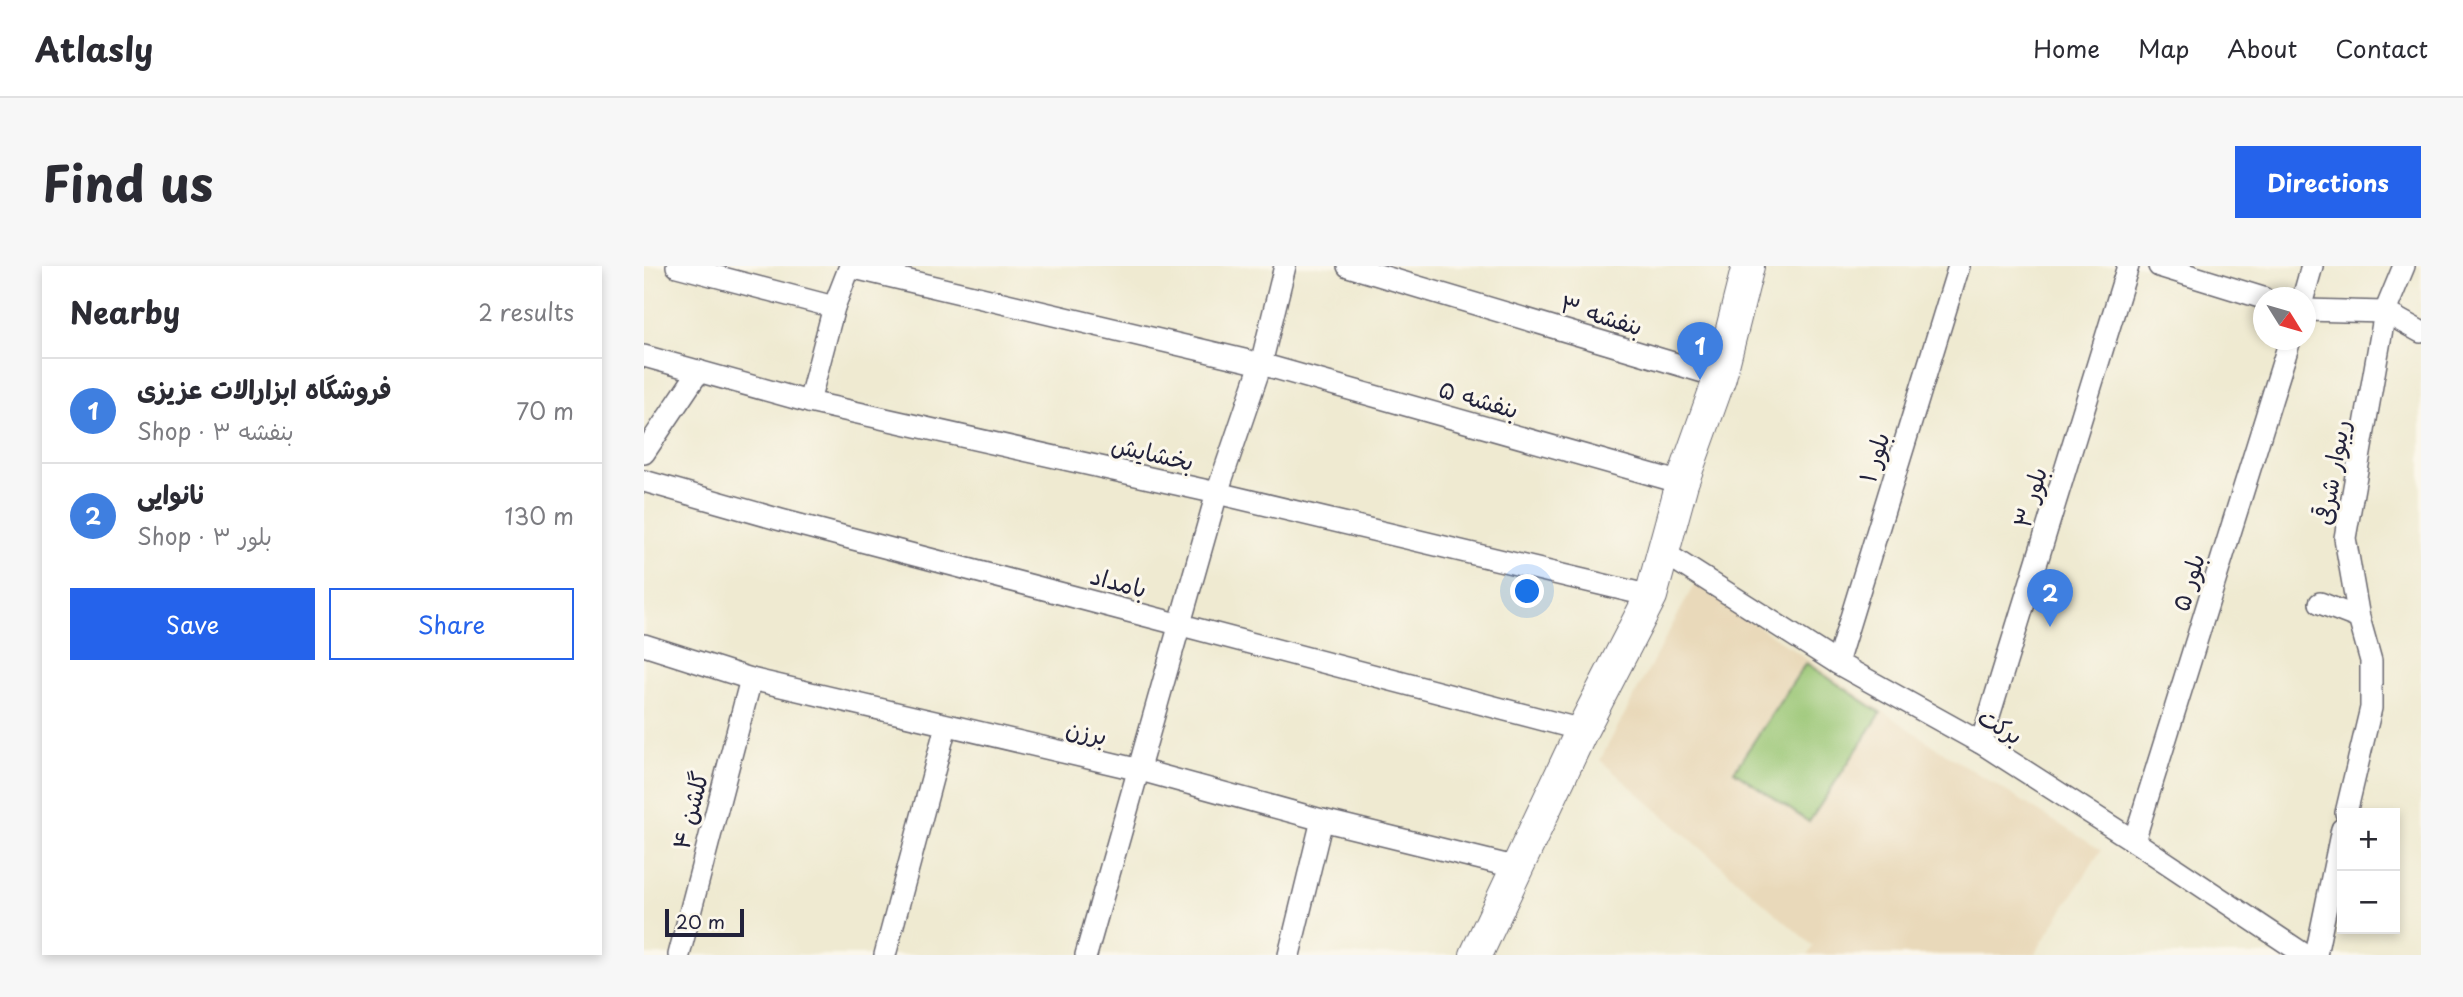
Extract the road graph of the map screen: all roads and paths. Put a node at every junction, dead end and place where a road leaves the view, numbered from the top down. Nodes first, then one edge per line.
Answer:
1 (677, 266) edge
2 (1285, 266) edge
3 (1348, 266) edge
4 (1748, 266) edge
5 (1959, 266) edge
6 (2128, 266) edge
7 (2160, 266) edge
8 (2312, 266) edge
9 (2404, 266) edge
10 (850, 267) edge
11 (2306, 287) edge
12 (2253, 295) edge
13 (834, 307) junction
14 (2316, 310) edge
15 (2385, 312) junction
16 (2421, 331) edge
17 (2287, 350) edge
18 (644, 356) edge
19 (1261, 364) junction
20 (699, 371) junction
21 (1720, 377) junction
22 (809, 402) junction
23 (644, 453) edge
24 (644, 481) edge
25 (1682, 482) junction
26 (1217, 493) junction
27 (1663, 552) junction
28 (1651, 596) junction
29 (2320, 603) dead end
30 (2359, 618) junction
31 (1178, 623) junction
32 (644, 645) edge
33 (1837, 663) junction
34 (751, 679) junction
35 (946, 726) junction
36 (1581, 730) junction
37 (1981, 743) junction
38 (1140, 770) junction
39 (2347, 808) edge
40 (1322, 820) junction
41 (2134, 841) junction
42 (2337, 853) edge
43 (1518, 868) junction
44 (678, 955) edge
45 (885, 955) edge
46 (1086, 955) edge
47 (1289, 955) edge
48 (1476, 955) edge
49 (2305, 955) edge
50 (2316, 955) edge

1 - 13 street
2 - 19 street
3 - 21 street, بنفشه ۳
4 - 21 main road
5 - 33 street, بلور ۱
6 - 37 street, بلور ۳
7 - 12 street
8 - 11 street
9 - 15 street, ریبوار شرقی
10 - 13 street
10 - 19 street, بنفشه ۵
13 - 22 street
14 - 15 street
15 - 16 street
15 - 30 street, ریبوار شرقی
17 - 41 street, بلور ۵
18 - 20 street, بخشایش
19 - 25 street, بنفشه ۵
19 - 26 street
20 - 22 street, بخشایش
20 - 23 street
21 - 25 main road
22 - 26 street, بخشایش
24 - 31 street, بامداد
25 - 27 main road
26 - 28 street, بخشایش
26 - 31 street
27 - 28 main road
27 - 33 street, برکت
28 - 36 main road
29 - 30 street
30 - 39 street, ریبوار شرقی
31 - 36 street, بامداد
31 - 38 street
32 - 34 street, برزن
33 - 37 street, برکت
34 - 35 street, برزن
34 - 44 street, گلشن ۴
35 - 38 street, برزن
35 - 45 street
36 - 43 main road
37 - 41 street, برکت
38 - 40 street, برزن
38 - 46 street
40 - 43 street, برزن
40 - 47 street
41 - 49 street, برکت
42 - 50 street
43 - 48 main road

